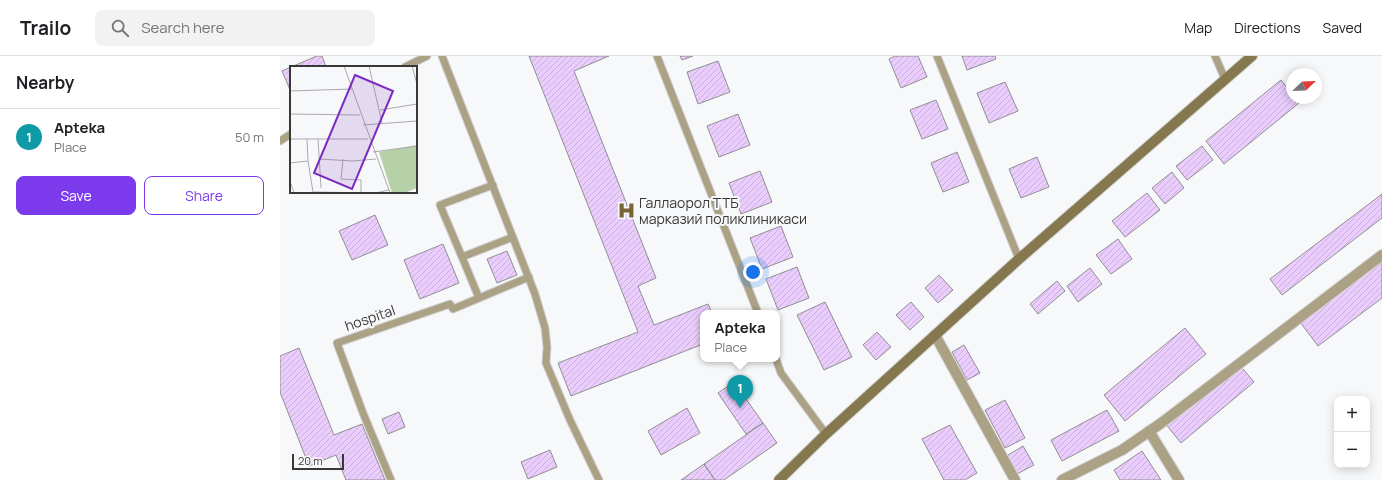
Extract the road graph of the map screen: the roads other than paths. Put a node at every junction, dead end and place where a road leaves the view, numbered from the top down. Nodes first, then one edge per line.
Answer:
1 (428, 56) edge
2 (442, 56) edge
3 (657, 56) edge
4 (937, 56) edge
5 (1215, 56) edge
6 (1252, 56) edge
7 (407, 66) edge
8 (1225, 79) junction
9 (290, 135) edge
10 (280, 141) edge
11 (493, 185) junction
12 (513, 237) junction
13 (1382, 255) edge
14 (462, 257) junction
15 (1019, 259) junction
16 (529, 277) junction
17 (480, 298) junction
18 (757, 310) edge
19 (936, 335) junction
20 (777, 362) edge
21 (1149, 432) junction
22 (826, 434) junction
23 (390, 480) edge
24 (599, 480) edge
25 (779, 480) edge
26 (1015, 480) edge
27 (1062, 480) edge
28 (1179, 480) edge

1 - 7 lane
2 - 11 lane
3 - 18 lane
4 - 15 lane
5 - 8 lane
6 - 8 street
8 - 15 street
9 - 10 lane
11 - 12 lane
11 - 14 lane
12 - 14 lane
12 - 16 lane
13 - 21 street
14 - 17 lane
15 - 19 street
16 - 17 lane, hospital
16 - 24 lane
17 - 23 lane, hospital
19 - 22 street
19 - 26 street
20 - 22 lane
21 - 27 street
21 - 28 street
22 - 25 street

